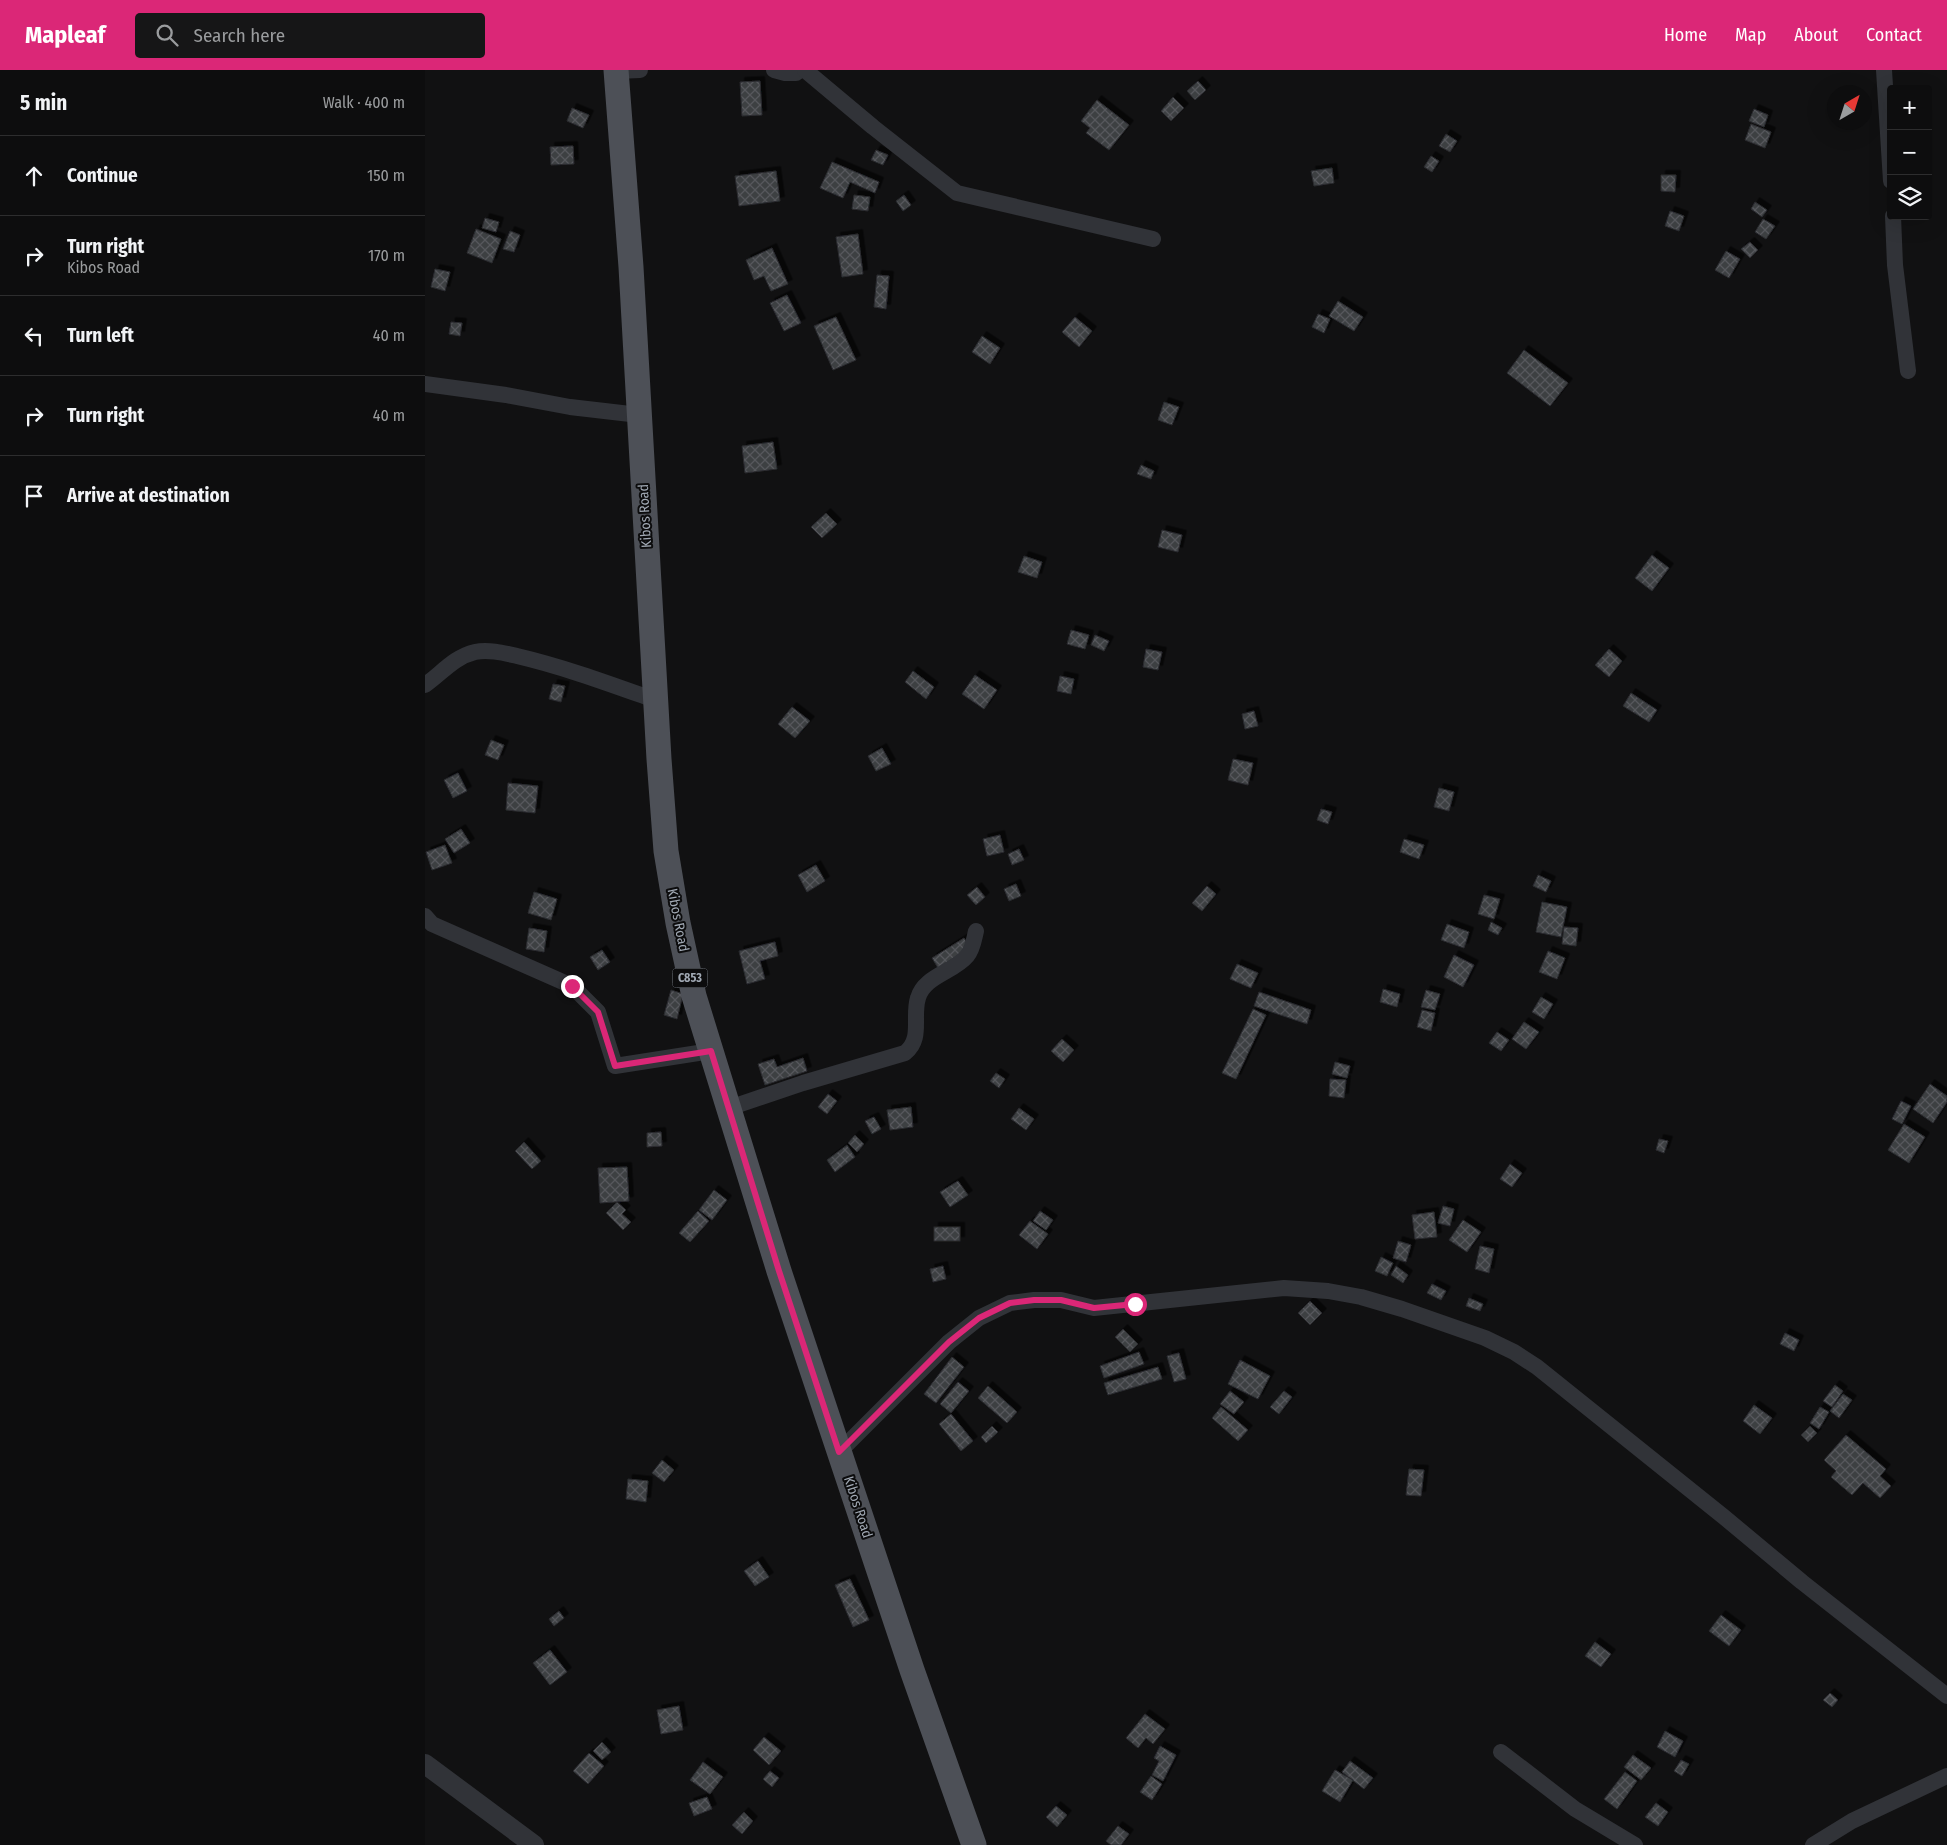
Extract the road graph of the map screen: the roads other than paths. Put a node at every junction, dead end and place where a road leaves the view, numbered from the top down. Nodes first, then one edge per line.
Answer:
1 (624, 70) edge
2 (774, 70) edge
3 (799, 70) edge
4 (805, 70) edge
5 (1884, 70) edge
6 (1891, 175) edge
7 (1893, 220) edge
8 (1153, 239) dead end
9 (1908, 371) dead end
10 (425, 384) edge
11 (639, 415) junction
12 (425, 685) edge
13 (655, 700) junction
14 (425, 916) edge
15 (976, 931) dead end
16 (711, 1051) junction
17 (729, 1108) junction
18 (839, 1452) junction
19 (1947, 1696) edge
20 (1501, 1752) dead end
21 (425, 1764) edge
22 (1947, 1776) edge
23 (534, 1845) edge
24 (974, 1845) edge
25 (1635, 1845) edge
26 (1813, 1845) edge

1 - 11 main road, Kibos Road / C853
2 - 3 street
4 - 8 street
5 - 6 street
7 - 9 street
10 - 11 street
11 - 13 main road, Kibos Road / C853
12 - 13 street
13 - 16 main road, Kibos Road / C853
14 - 16 street
15 - 17 street
16 - 17 main road, Kibos Road / C853
17 - 18 main road, Kibos Road / C853
18 - 19 street
18 - 24 main road, Kibos Road / C853
20 - 25 street
21 - 23 street
22 - 26 street

